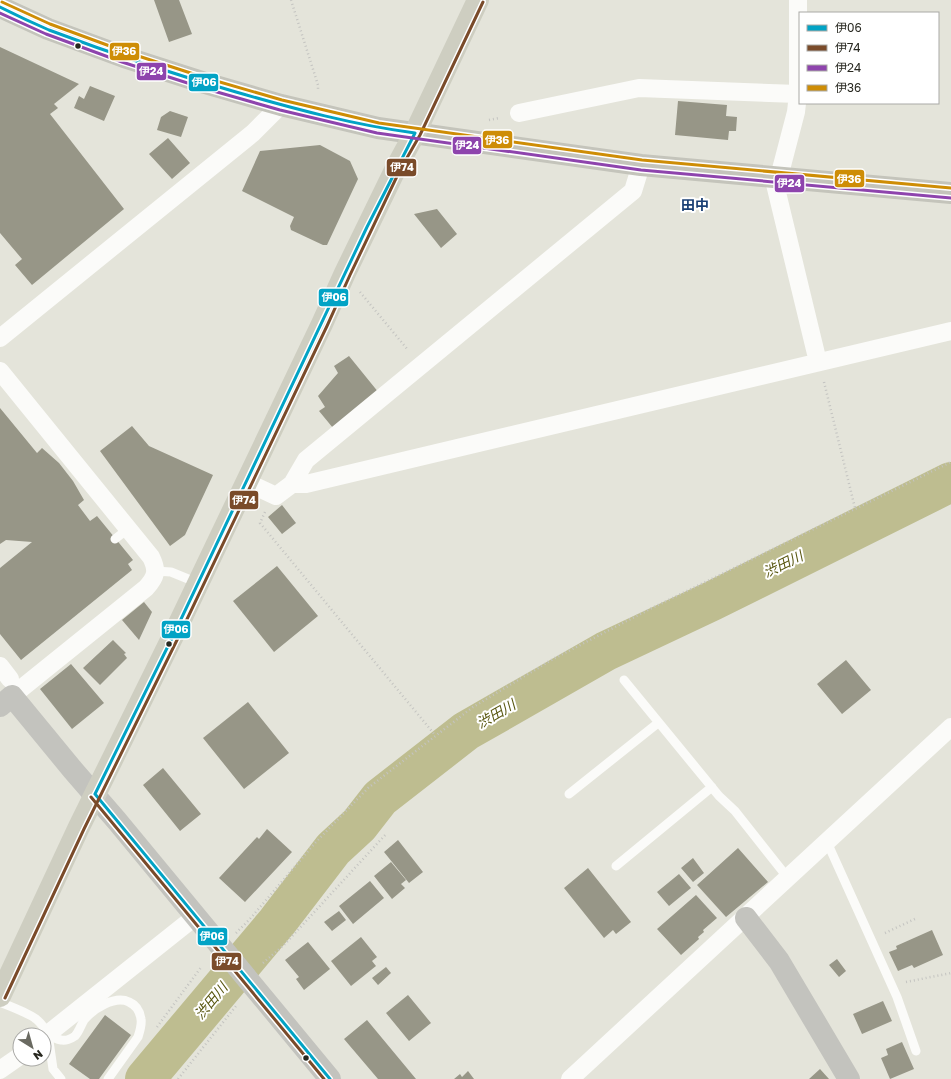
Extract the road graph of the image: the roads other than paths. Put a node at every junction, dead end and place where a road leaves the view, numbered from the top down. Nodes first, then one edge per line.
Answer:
1 (478, 0) edge
2 (798, 0) edge
3 (0, 7) edge
4 (798, 94) junction
5 (281, 105) junction
6 (519, 113) dead end
7 (415, 133) junction
8 (641, 166) junction
9 (776, 177) junction
10 (951, 193) edge
11 (951, 331) edge
12 (0, 338) edge
13 (819, 362) junction
14 (0, 371) edge
15 (246, 482) junction
16 (292, 484) junction
17 (155, 571) junction
18 (198, 583) junction
19 (624, 680) dead end
20 (6, 687) edge
21 (658, 723) junction
22 (951, 727) edge
23 (712, 787) junction
24 (95, 794) junction
25 (569, 794) dead end
26 (827, 842) junction
27 (616, 866) dead end
28 (788, 878) junction
29 (196, 916) junction
30 (746, 918) junction
31 (0, 996) edge
32 (0, 1002) edge
33 (41, 1027) edge
34 (52, 1030) edge
35 (52, 1037) edge
36 (916, 1051) dead end
37 (12, 1062) edge
38 (52, 1064) edge
39 (0, 1070) edge
40 (62, 1079) edge
41 (108, 1079) edge
42 (330, 1079) edge
43 (570, 1079) edge
44 (849, 1079) edge

1 - 7 highway
2 - 4 street
3 - 5 main road
4 - 6 street
4 - 9 street
5 - 7 main road
5 - 12 street
7 - 8 main road
7 - 15 highway
8 - 9 main road
8 - 16 street
9 - 10 main road
9 - 13 street
11 - 13 street
13 - 16 street
14 - 17 street
15 - 16 street
15 - 18 highway
17 - 18 lane
17 - 20 street
18 - 24 highway
19 - 21 lane
20 - 24 street
21 - 23 lane
21 - 25 lane
22 - 26 street
23 - 27 lane
23 - 28 lane
24 - 29 street
24 - 31 highway
26 - 28 street
26 - 36 lane
28 - 30 street
29 - 34 street
29 - 42 street
30 - 43 street
30 - 44 street
32 - 33 lane
35 - 41 lane
37 - 39 street
38 - 40 lane

